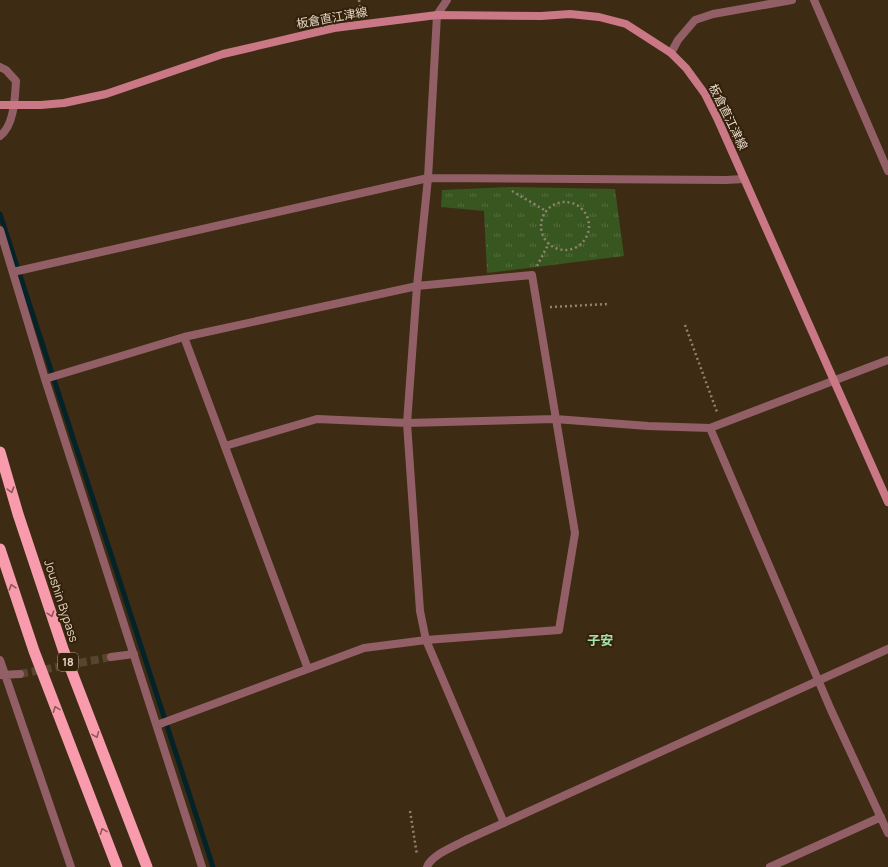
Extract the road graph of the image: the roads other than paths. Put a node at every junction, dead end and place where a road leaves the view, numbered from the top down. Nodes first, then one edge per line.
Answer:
1 (447, 0) edge
2 (792, 0) edge
3 (814, 0) edge
4 (755, 3) edge
5 (437, 15) junction
6 (671, 53) junction
7 (0, 67) edge
8 (14, 104) junction
9 (0, 105) edge
10 (0, 136) edge
11 (888, 171) edge
12 (428, 178) junction
13 (744, 179) junction
14 (0, 230) edge
15 (13, 272) junction
16 (417, 286) junction
17 (184, 337) junction
18 (888, 360) edge
19 (45, 379) junction
20 (835, 381) junction
21 (556, 419) junction
22 (407, 423) junction
23 (710, 428) junction
24 (225, 446) junction
25 (0, 452) edge
26 (888, 502) edge
27 (0, 549) edge
28 (426, 640) junction
29 (888, 649) edge
30 (134, 654) junction
31 (111, 658) tunnel mouth
32 (0, 660) edge
33 (308, 669) junction
34 (20, 674) tunnel mouth
35 (3, 675) edge
36 (818, 680) junction
37 (156, 725) junction
38 (881, 817) junction
39 (504, 823) junction
40 (888, 833) edge
41 (71, 867) edge
42 (117, 867) edge
43 (147, 867) edge
44 (202, 867) edge
45 (427, 867) edge
46 (770, 867) edge

1 - 5 street
2 - 4 street
3 - 11 street
4 - 6 street
5 - 6 main road, 板倉直江津線
5 - 8 main road, 板倉直江津線
5 - 12 street
6 - 13 main road, 板倉直江津線
7 - 8 street
8 - 9 main road, 板倉直江津線
8 - 10 street
12 - 13 street
12 - 15 street
12 - 16 street
13 - 20 main road, 板倉直江津線
14 - 15 street
15 - 19 street
16 - 17 street
16 - 21 street
16 - 22 street
17 - 19 street
17 - 24 street
18 - 20 street
19 - 30 street
20 - 23 street
20 - 26 main road, 板倉直江津線
21 - 22 street
21 - 23 street
21 - 28 street
22 - 24 street
22 - 28 street
23 - 36 street
24 - 33 street
25 -> 43 highway, Joushin Bypass / 18
42 -> 27 highway, 18
28 - 33 street
28 - 39 street
29 - 36 street
30 - 31 street
30 - 37 street
32 - 35 street
33 - 37 street
34 - 35 street
35 - 41 street
36 - 38 street
36 - 39 street
37 - 44 street
38 - 40 street
38 - 46 street
39 - 45 street

